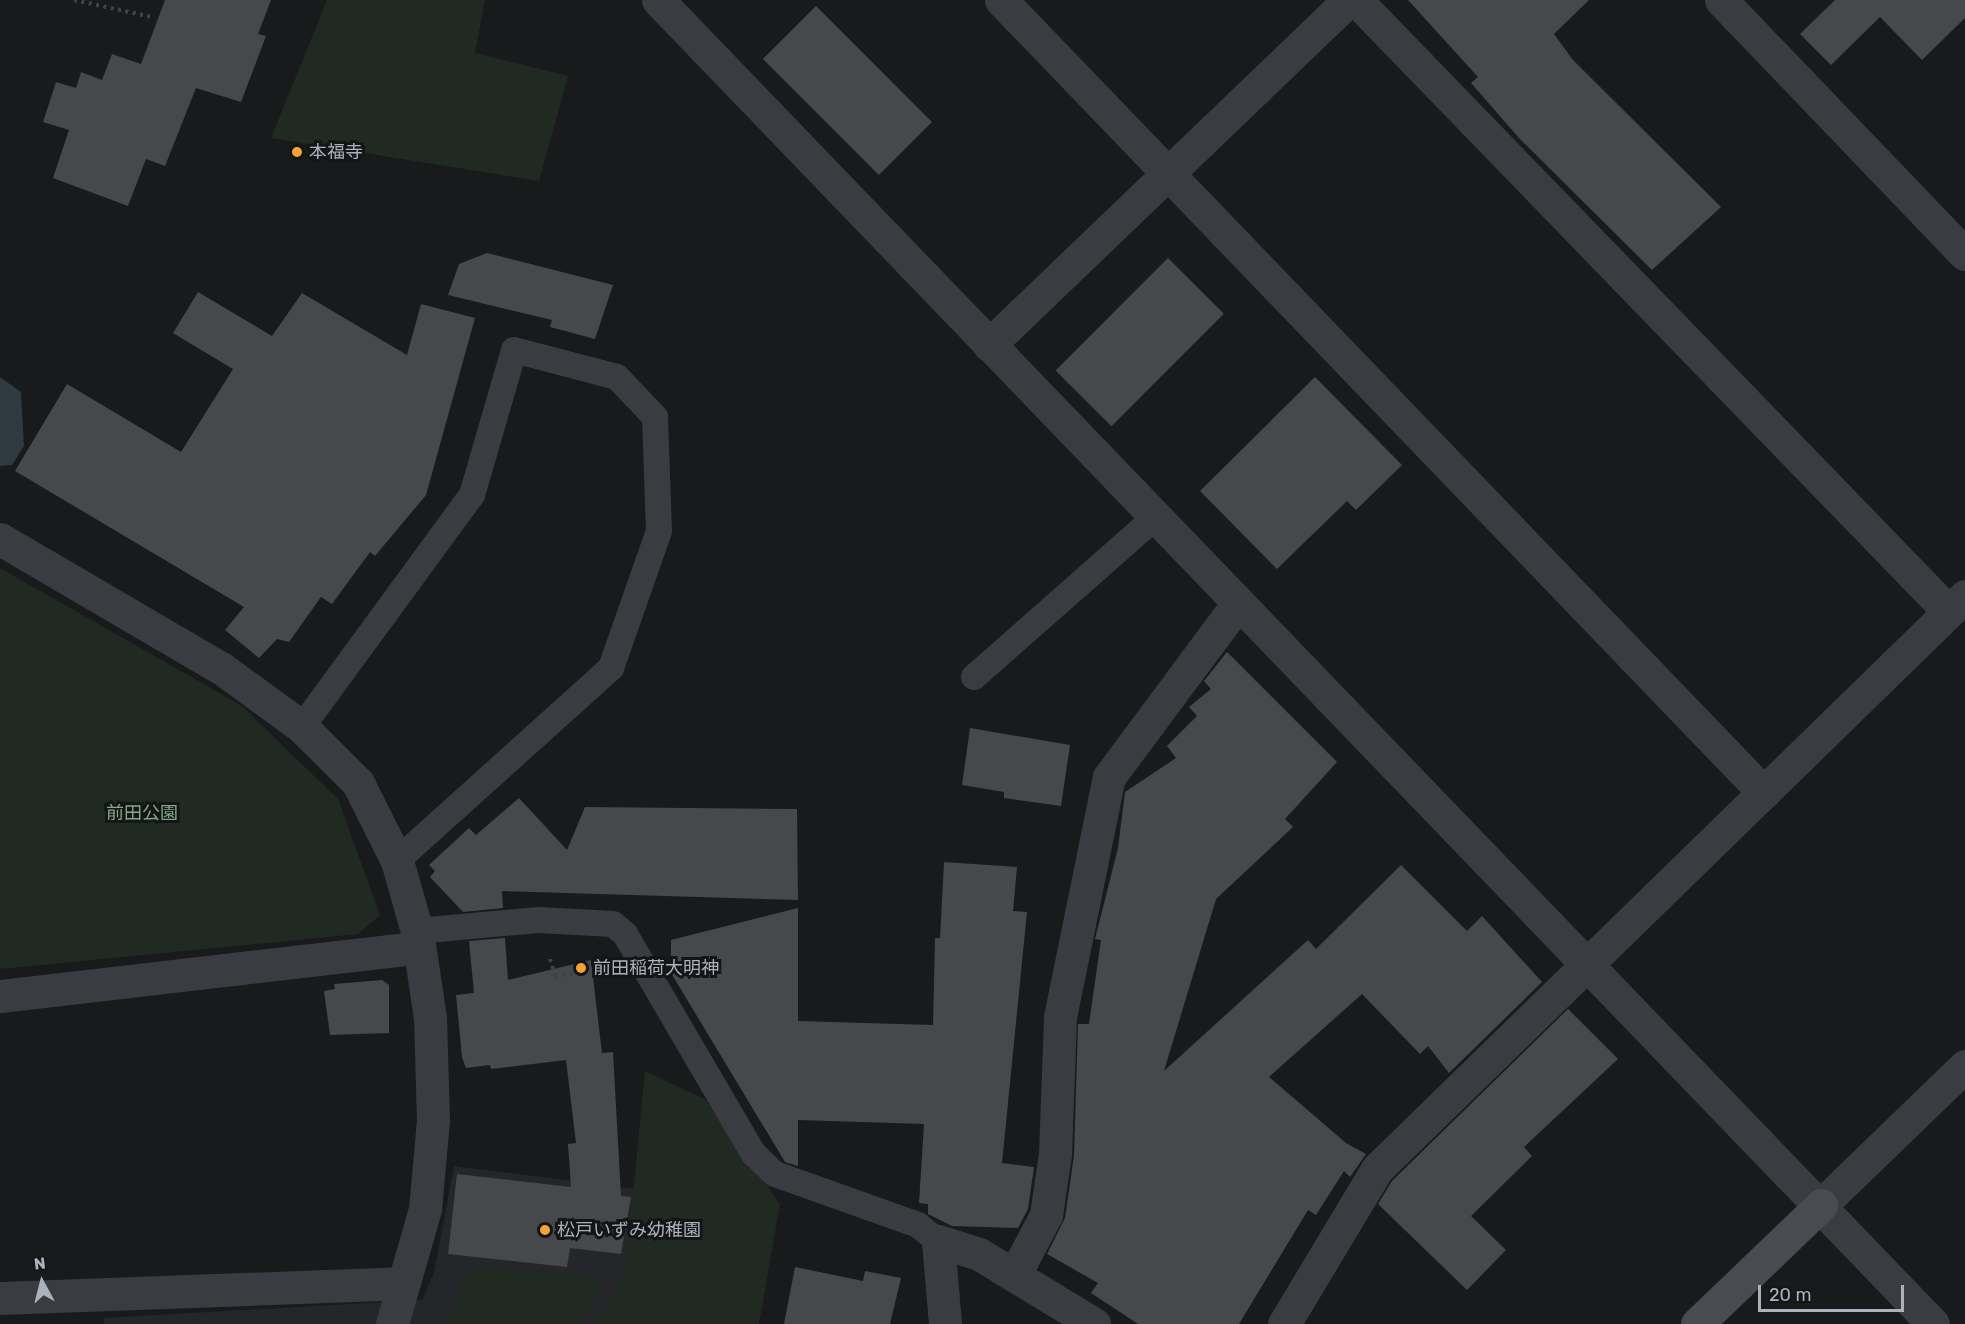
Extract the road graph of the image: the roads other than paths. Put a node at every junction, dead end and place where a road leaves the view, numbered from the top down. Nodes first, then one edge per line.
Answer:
1 (658, 0) edge
2 (1001, 0) edge
3 (1349, 0) edge
4 (1356, 0) edge
5 (1721, 0) edge
6 (1167, 172) junction
7 (1965, 254) edge
8 (989, 345) junction
9 (1153, 519) junction
10 (0, 539) edge
11 (1238, 603) junction
12 (1956, 604) edge
13 (974, 677) dead end
14 (302, 727) junction
15 (1764, 793) junction
16 (397, 861) junction
17 (417, 940) junction
18 (1589, 965) junction
19 (0, 996) edge
20 (1965, 1066) edge
21 (1821, 1205) junction
22 (938, 1240) junction
23 (1015, 1274) junction
24 (401, 1283) junction
25 (0, 1298) edge
26 (392, 1324) edge
27 (945, 1324) edge
28 (1094, 1324) edge
29 (1284, 1324) edge
30 (1697, 1324) edge
31 (1933, 1324) edge

1 - 8 street
2 - 6 street
3 - 6 street
4 - 12 street
5 - 7 street
6 - 8 street
6 - 15 street
8 - 9 street
9 - 11 street
9 - 13 lane
10 - 14 street
11 - 18 street
11 - 23 street
12 - 15 street
14 - 16 street
14 - 16 lane
15 - 18 street
16 - 17 street
17 - 19 street
17 - 22 lane
17 - 24 street
18 - 21 street
18 - 29 street
20 - 21 street
21 - 30 street
21 - 31 street
22 - 23 street
22 - 27 street
23 - 28 street
24 - 25 street
24 - 26 street

